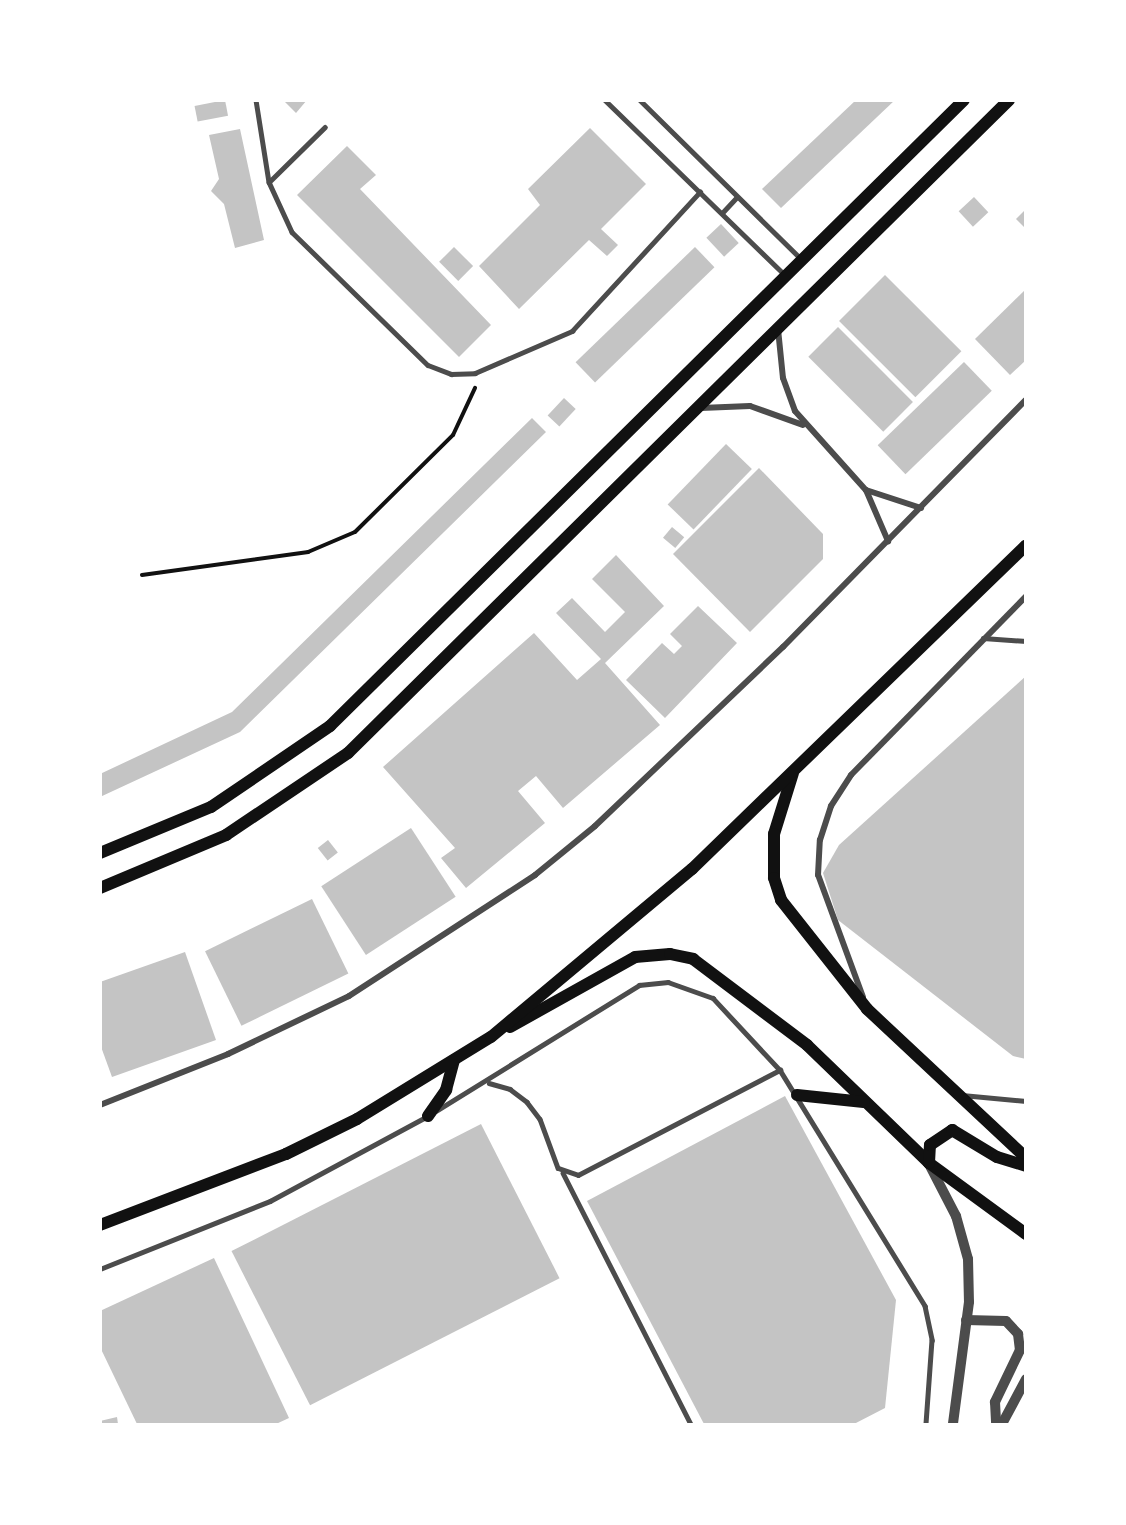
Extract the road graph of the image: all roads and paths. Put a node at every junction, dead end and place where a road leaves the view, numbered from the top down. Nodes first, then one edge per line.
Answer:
1 (256, 100) edge
2 (605, 100) edge
3 (640, 100) edge
4 (964, 100) edge
5 (1009, 100) edge
6 (325, 127) dead end
7 (269, 182) junction
8 (700, 192) junction
9 (736, 198) junction
10 (722, 213) junction
11 (802, 260) junction
12 (786, 276) junction
13 (778, 328) junction
14 (475, 373) junction
15 (1026, 399) edge
16 (699, 408) junction
17 (804, 426) junction
18 (866, 490) junction
19 (921, 508) junction
20 (888, 541) junction
21 (1026, 545) edge
22 (142, 575) dead end
23 (1026, 596) edge
24 (983, 638) junction
25 (1026, 641) edge
26 (795, 769) junction
27 (100, 853) edge
28 (100, 888) edge
29 (867, 1009) junction
30 (490, 1037) junction
31 (454, 1060) junction
32 (780, 1070) junction
33 (489, 1083) junction
34 (956, 1094) junction
35 (797, 1095) junction
36 (1026, 1101) edge
37 (864, 1102) junction
38 (100, 1104) edge
39 (428, 1116) junction
40 (1026, 1158) edge
41 (929, 1163) junction
42 (1026, 1166) edge
43 (563, 1172) junction
44 (100, 1225) edge
45 (1026, 1234) edge
46 (100, 1269) edge
47 (966, 1320) junction
48 (1026, 1379) edge
49 (691, 1425) edge
50 (926, 1425) edge
51 (952, 1425) edge
52 (996, 1425) edge
53 (1002, 1425) edge

1 - 7 lane
2 - 8 lane
3 - 9 lane
4 - 11 main road
5 - 13 main road
6 - 7 lane
7 - 14 lane
8 - 10 lane
8 - 14 lane
9 - 10 lane
9 - 11 lane
10 - 12 lane
11 - 12 main road
12 - 27 main road
13 - 16 main road
13 - 17 street
14 - 22 path
15 - 19 street
16 - 17 street
16 - 28 main road
17 - 18 street
18 - 19 street
18 - 20 street
19 - 20 street
20 - 38 street
21 - 26 main road
23 - 24 street
24 - 25 lane
24 - 29 street
26 - 29 main road
26 - 30 main road
29 - 34 main road
30 - 31 main road
30 - 37 main road
31 - 39 main road
31 - 44 main road
32 - 33 lane
32 - 35 lane
32 - 43 lane
33 - 39 lane
33 - 43 lane
34 - 36 lane
34 - 40 main road
35 - 37 main road
35 - 50 lane
37 - 41 main road
39 - 46 lane
41 - 42 main road
41 - 45 main road
41 - 47 street
43 - 49 lane
47 - 51 street
47 - 52 street
48 - 53 street

